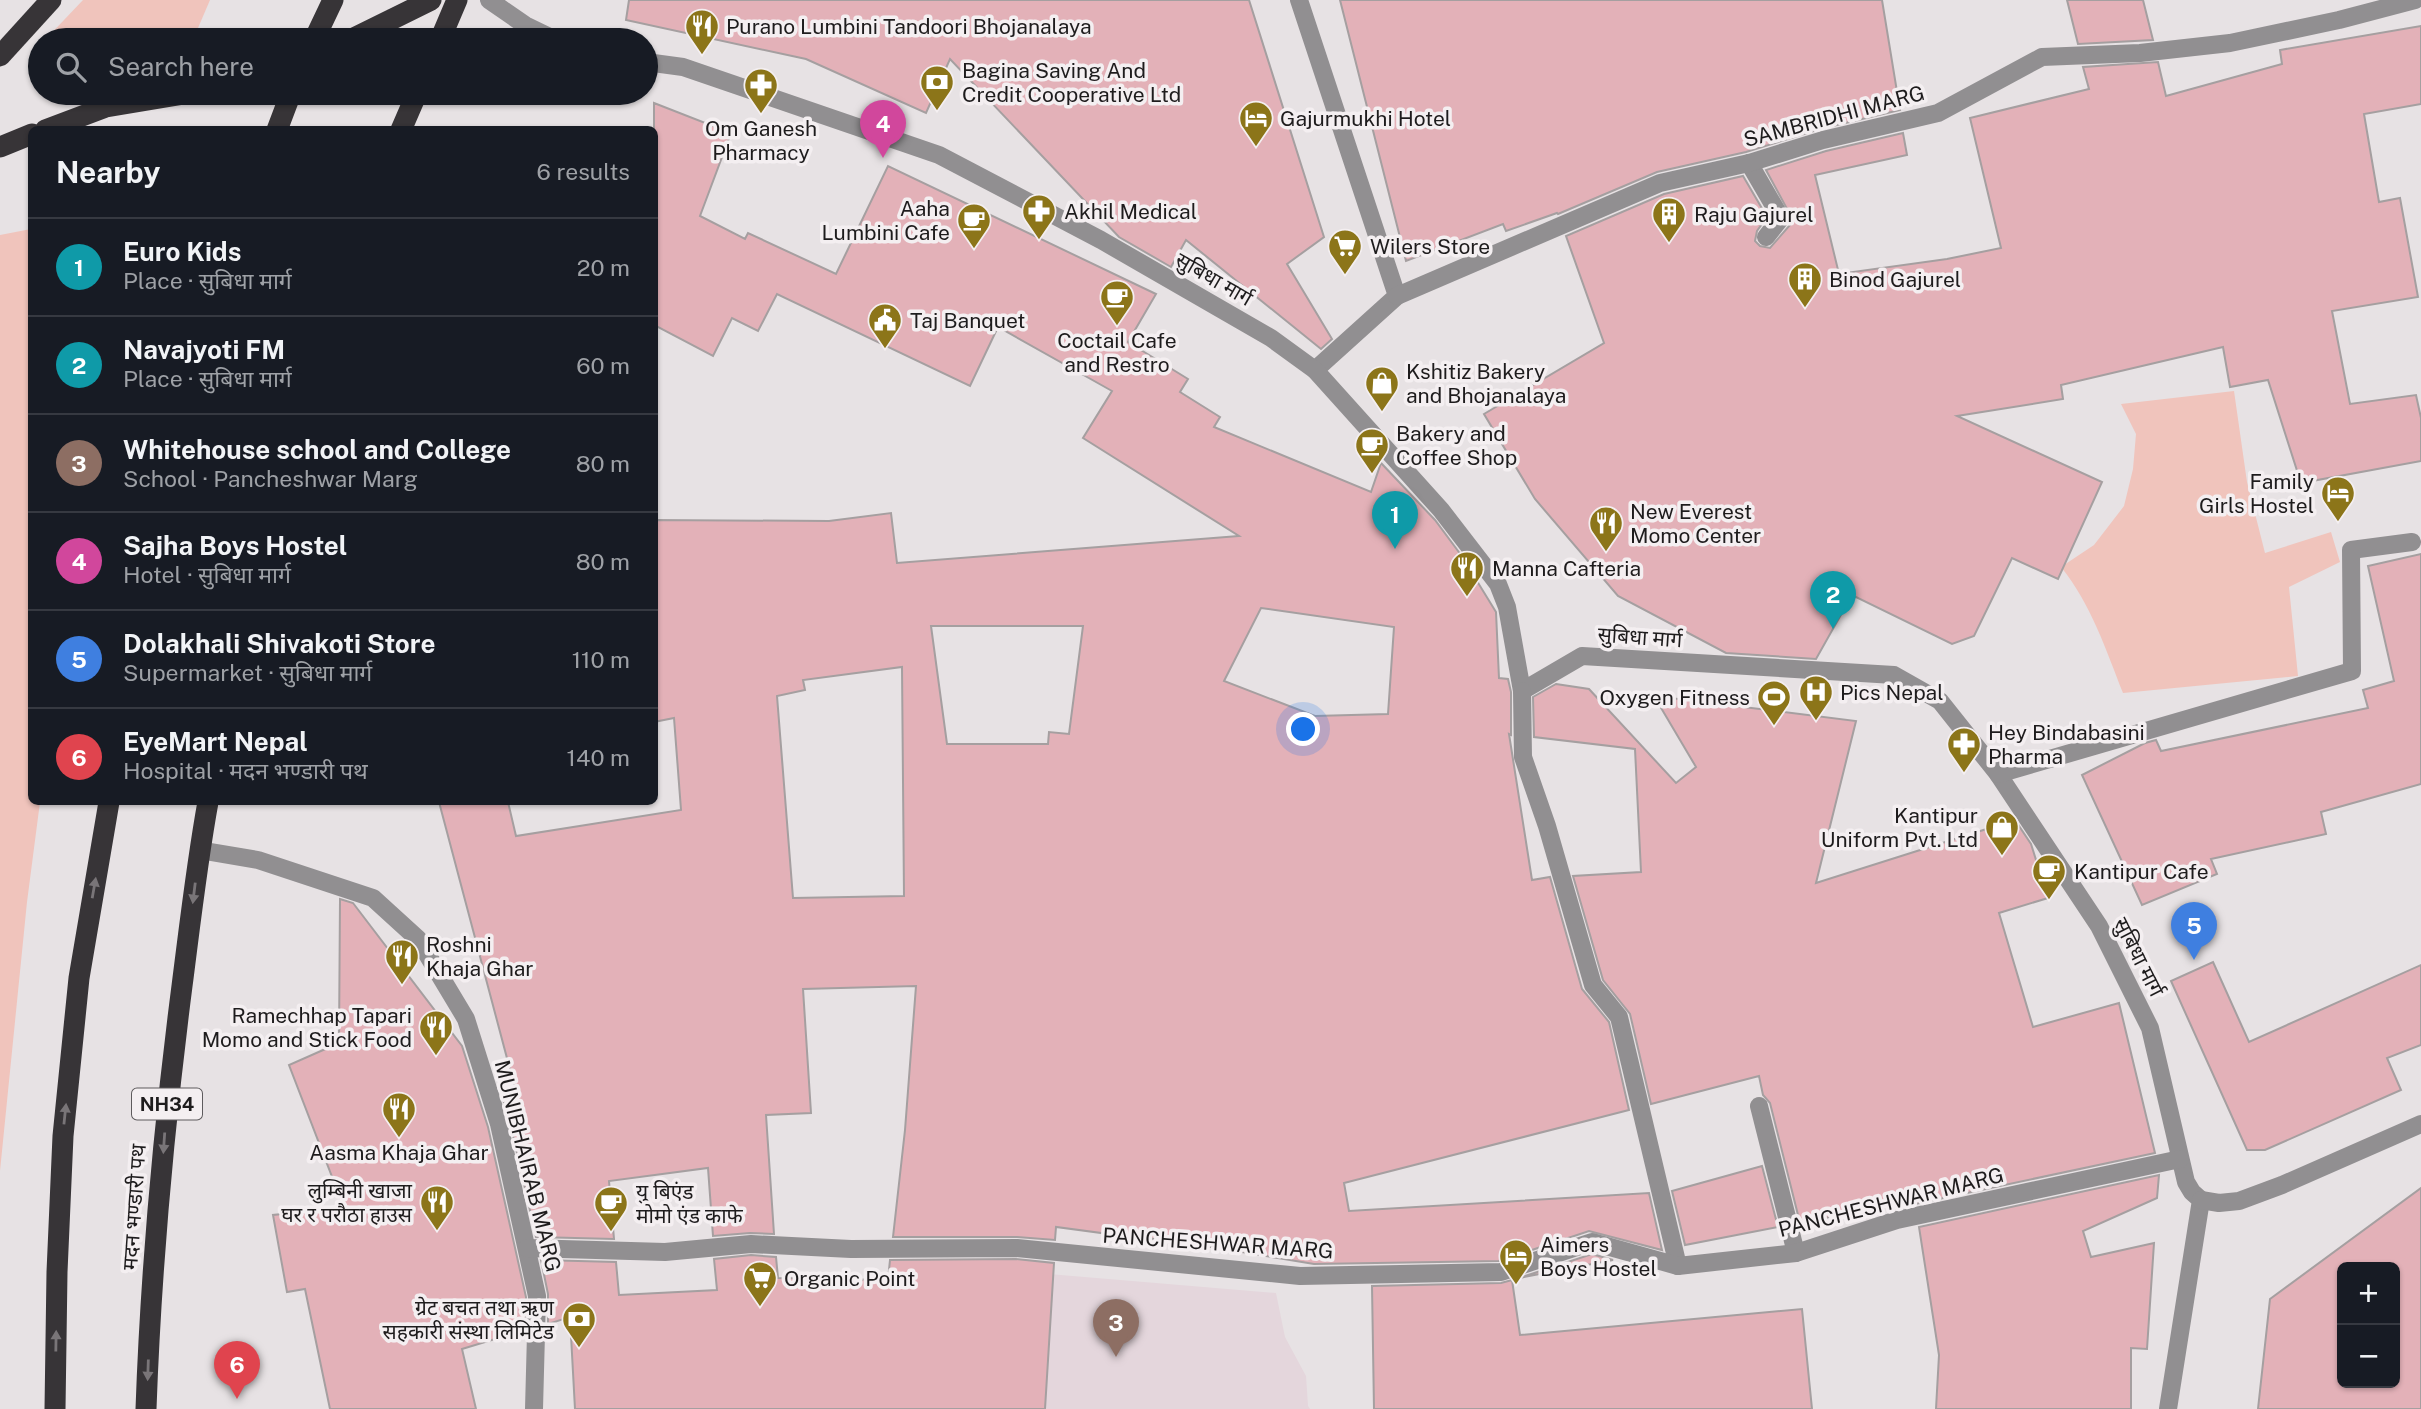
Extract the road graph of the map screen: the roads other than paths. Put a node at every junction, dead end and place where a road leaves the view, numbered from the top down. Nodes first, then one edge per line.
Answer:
1 (51, 0) edge
2 (333, 0) edge
3 (431, 0) edge
4 (457, 0) edge
5 (489, 0) edge
6 (1299, 0) edge
7 (2415, 0) edge
8 (320, 28) edge
9 (374, 28) edge
10 (445, 28) edge
11 (531, 28) edge
12 (0, 56) edge
13 (658, 64) edge
14 (118, 105) edge
15 (286, 105) edge
16 (412, 105) edge
17 (55, 126) edge
18 (279, 126) edge
19 (403, 126) edge
20 (28, 136) edge
21 (0, 147) edge
22 (1749, 163) junction
23 (1766, 237) dead end
24 (1397, 296) junction
25 (1314, 370) junction
26 (2412, 542) dead end
27 (1522, 691) junction
28 (1998, 774) junction
29 (108, 805) edge
30 (207, 805) edge
31 (199, 850) junction
32 (1759, 1106) dead end
33 (2421, 1124) edge
34 (2180, 1159) junction
35 (2201, 1200) junction
36 (527, 1248) junction
37 (1796, 1253) junction
38 (1678, 1266) junction
39 (55, 1409) edge
40 (146, 1409) edge
41 (534, 1409) edge
42 (2168, 1409) edge

1 - 12 highway
2 - 8 highway
3 - 9 highway
4 - 10 highway
5 - 11 street
6 - 24 street
7 - 22 street, SAMBRIDHI MARG
13 - 25 street, सुबिधा मार्ग
14 - 17 highway
15 - 18 highway
16 - 19 highway
20 - 21 highway
22 - 23 street
22 - 24 street, SAMBRIDHI MARG
24 - 25 street, SAMBRIDHI MARG
25 - 27 street, सुबिधा मार्ग
26 - 28 street
27 - 28 street, सुबिधा मार्ग
27 - 38 street
28 - 34 street, सुबिधा मार्ग
39 -> 29 highway
30 - 31 highway, मदन भण्डारी पथ / NH34
31 - 36 street, MUNIBHAIRAB MARG
31 -> 40 highway, मदन भण्डारी पथ / NH34
32 - 37 street
33 - 35 street
34 - 35 street, सुबिधा मार्ग
34 - 37 street, PANCHESHWAR MARG
35 - 42 street
36 - 38 street, PANCHESHWAR MARG
36 - 41 street, MUNIBHAIRAB MARG
37 - 38 street, PANCHESHWAR MARG

